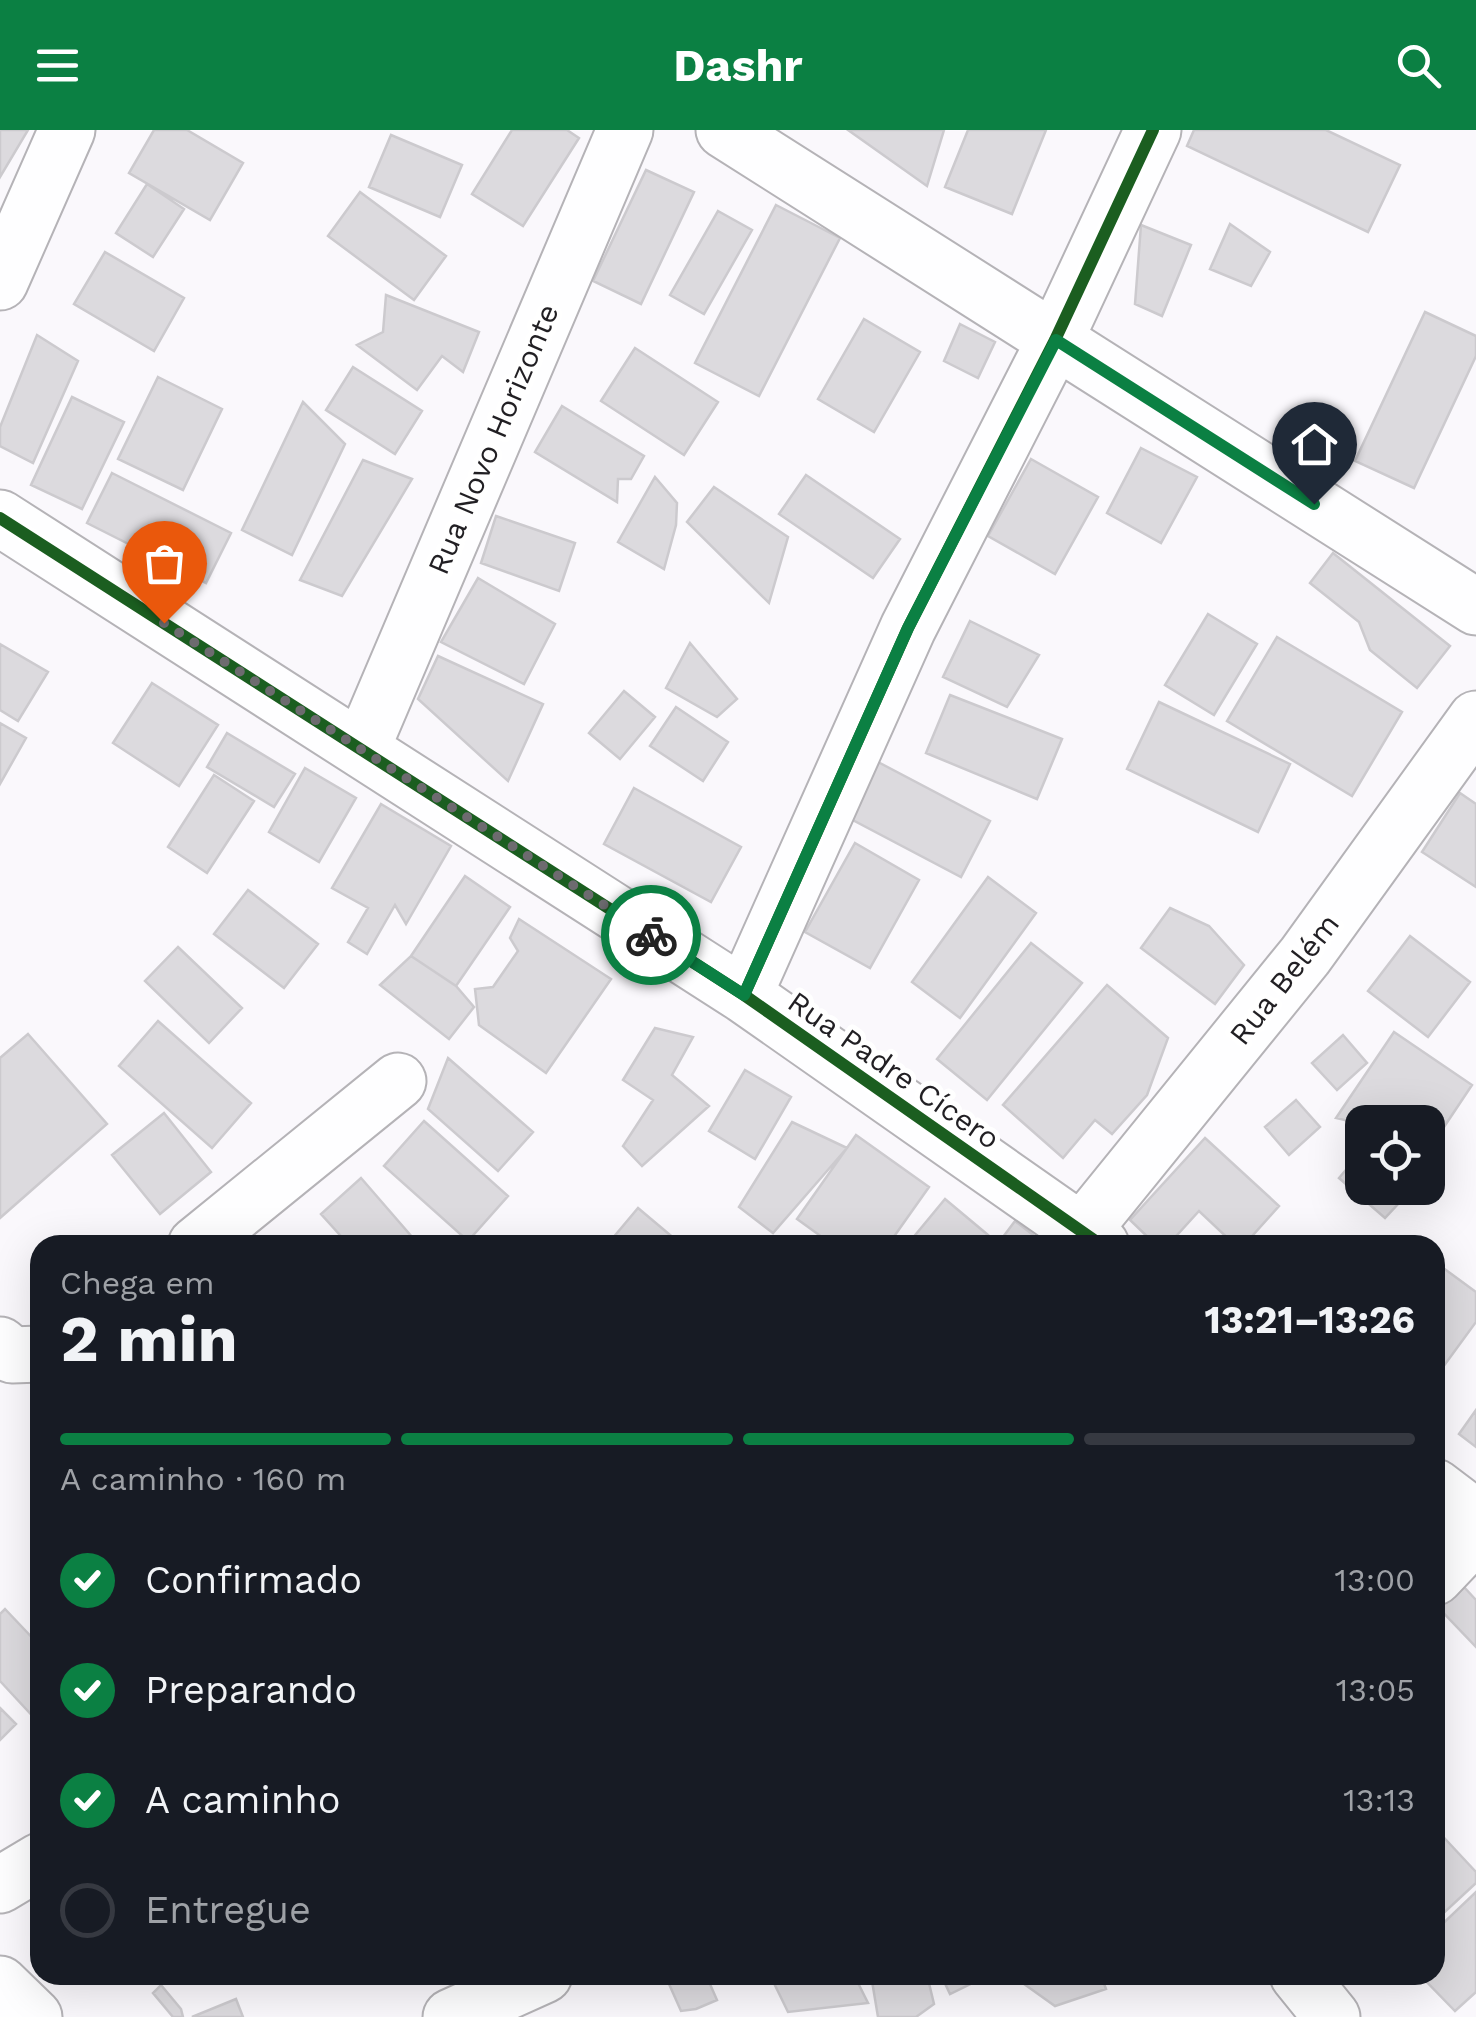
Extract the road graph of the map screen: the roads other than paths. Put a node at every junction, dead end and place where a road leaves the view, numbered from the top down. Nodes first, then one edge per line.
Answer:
1 (67, 130) edge
2 (625, 130) edge
3 (724, 130) edge
4 (1154, 130) edge
5 (0, 282) edge
6 (1056, 340) junction
7 (0, 518) edge
8 (1476, 607) edge
9 (1476, 719) edge
10 (362, 748) junction
11 (744, 995) junction
12 (398, 1081) dead end
13 (208, 1235) edge
14 (1087, 1235) edge
15 (1093, 1235) edge
16 (0, 1345) edge
17 (30, 1355) edge
18 (1445, 1495) edge
19 (1476, 1518) edge
20 (1476, 1534) edge
21 (1445, 1567) edge
22 (30, 1866) edge
23 (0, 1885) edge
24 (0, 1984) edge
25 (522, 1985) edge
26 (1306, 1985) edge
27 (34, 2017) edge
28 (451, 2017) edge
29 (1332, 2017) edge

1 - 5 street
2 - 10 street, Rua Novo Horizonte
3 - 6 street
4 - 6 street
6 - 8 street
6 - 11 street
7 - 10 street, Rua Padre Cícero
9 - 15 street, Rua Belém
10 - 11 street, Rua Padre Cícero
11 - 14 street, Rua Padre Cícero
12 - 13 street
16 - 17 street
18 - 19 street
20 - 21 street
22 - 23 street
24 - 27 street
25 - 28 street
26 - 29 street

